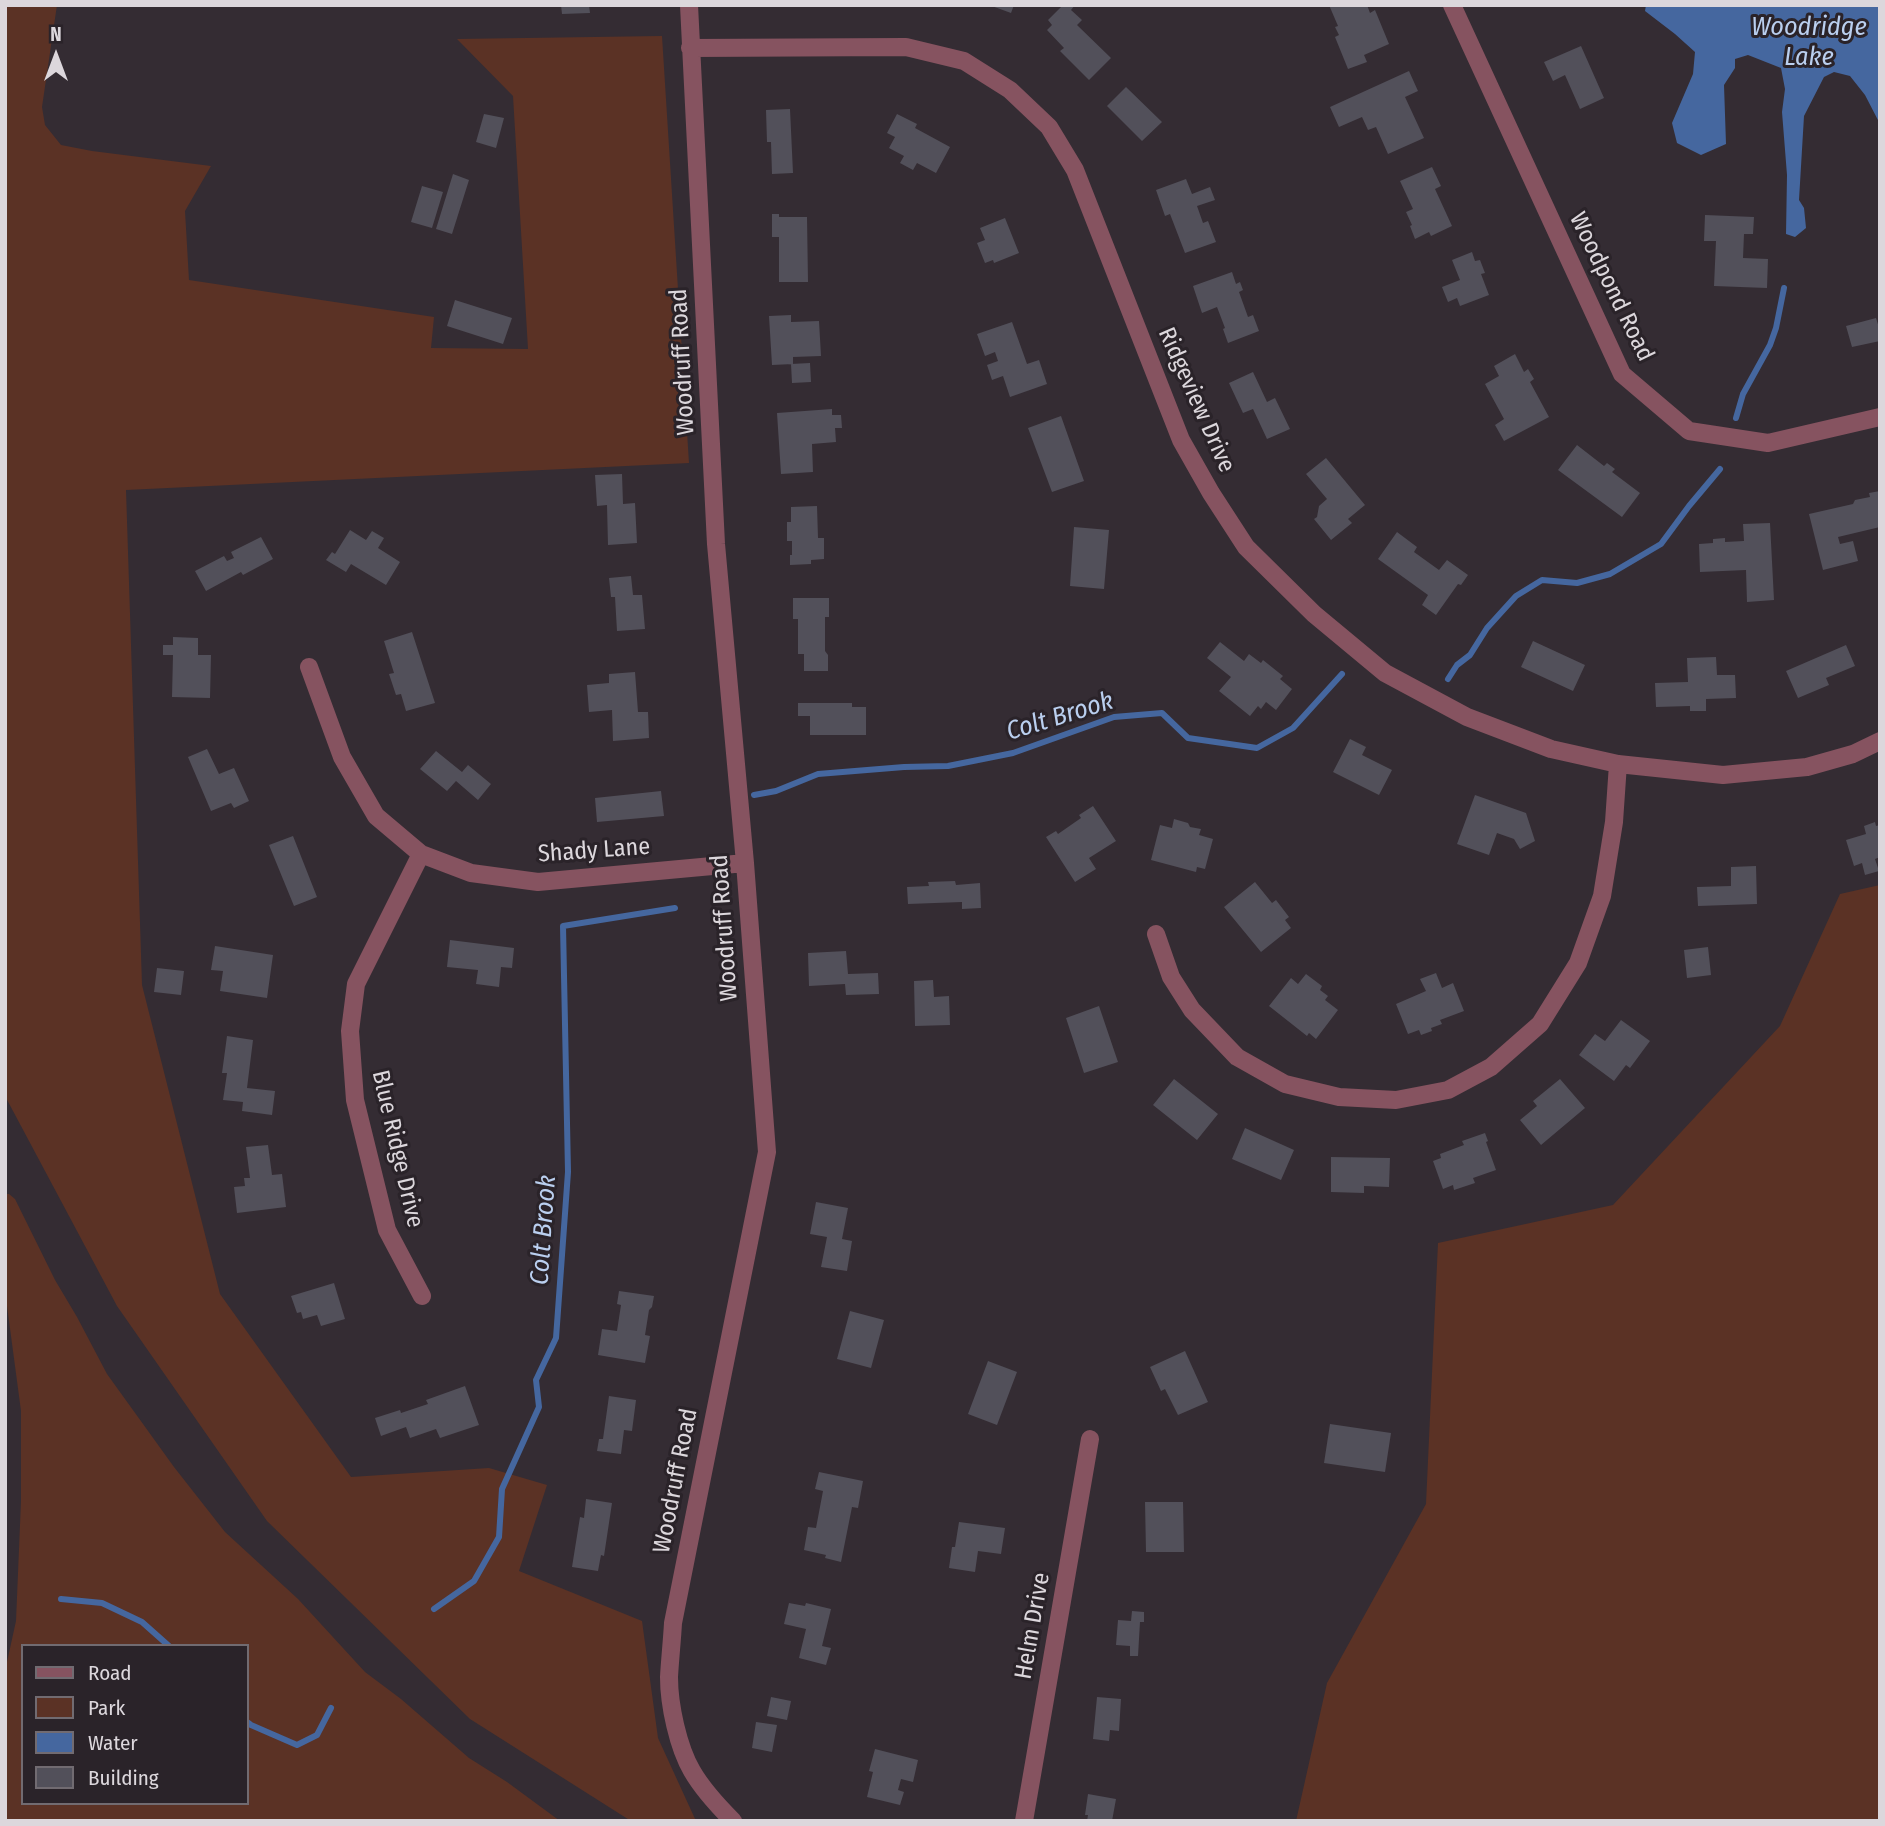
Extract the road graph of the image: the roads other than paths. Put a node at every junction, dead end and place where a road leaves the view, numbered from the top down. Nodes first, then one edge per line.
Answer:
1 (689, 5) edge
2 (1452, 5) edge
3 (690, 48) junction
4 (1880, 417) edge
5 (309, 667) dead end
6 (1880, 741) edge
7 (1618, 764) junction
8 (421, 854) junction
9 (745, 863) junction
10 (1156, 934) dead end
11 (422, 1296) dead end
12 (1090, 1439) dead end
13 (733, 1821) edge
14 (1024, 1821) edge

1 - 3 street, Woodruff Road
2 - 4 street, Woodpond Road
3 - 7 street, Ridgeview Drive
3 - 9 street, Woodruff Road
5 - 8 street, Shady Lane
6 - 7 street, Ridgeview Drive
7 - 10 street
8 - 9 street, Shady Lane
8 - 11 street, Blue Ridge Drive
9 - 13 street, Woodruff Road
12 - 14 street, Helm Drive

